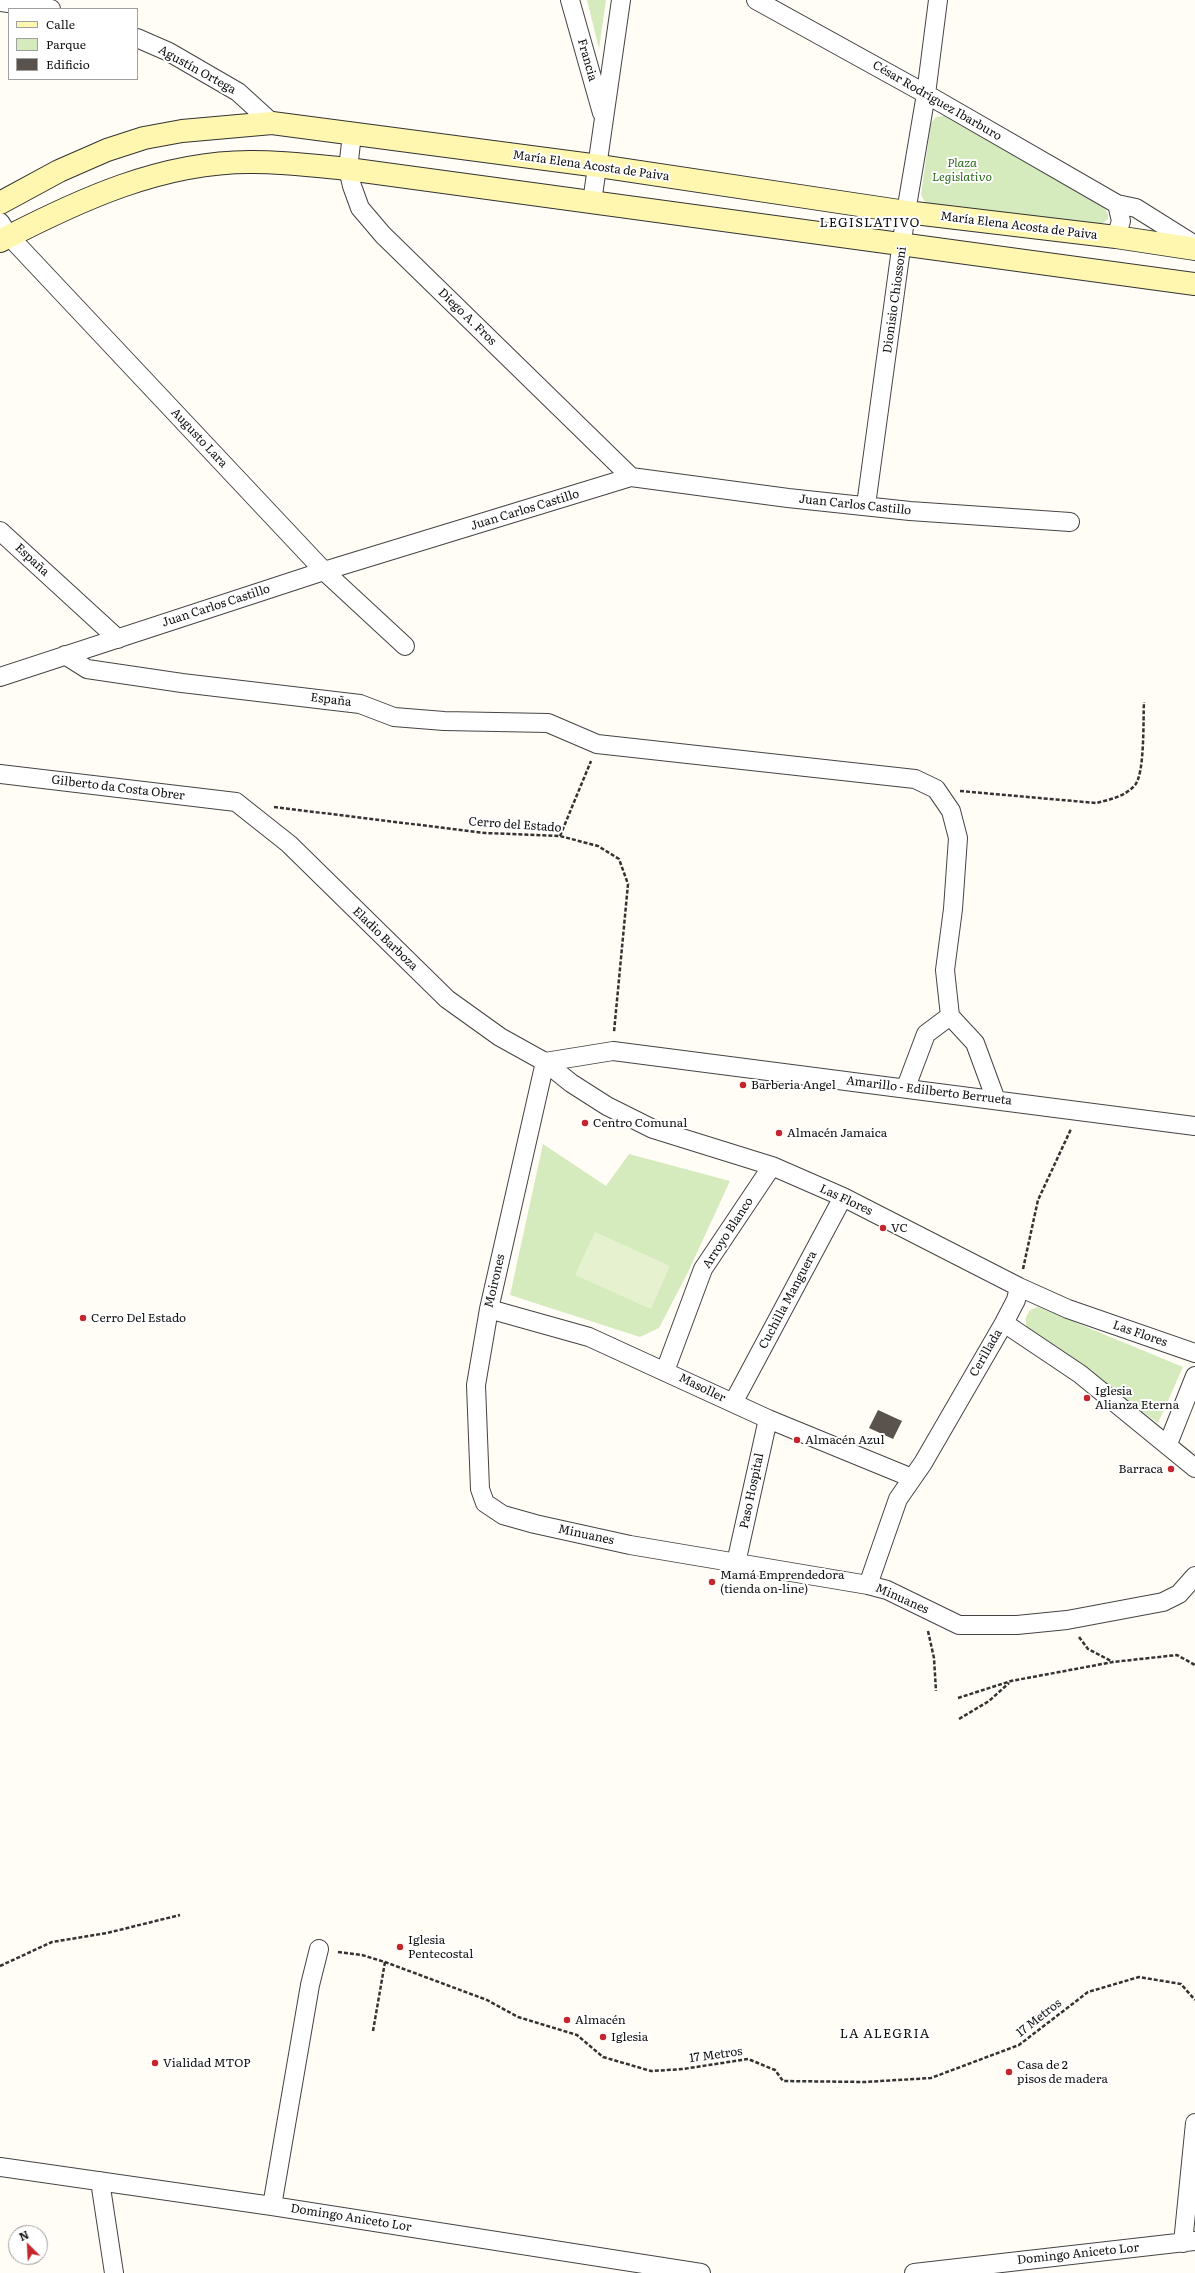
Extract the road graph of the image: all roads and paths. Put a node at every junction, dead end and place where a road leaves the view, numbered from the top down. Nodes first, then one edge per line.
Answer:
1 (570, 0) edge
2 (621, 0) edge
3 (756, 0) edge
4 (938, 0) edge
5 (0, 2) edge
6 (44, 8) edge
7 (138, 38) edge
8 (926, 94) junction
9 (604, 120) junction
10 (272, 123) junction
11 (352, 134) junction
12 (599, 166) junction
13 (348, 169) junction
14 (592, 202) junction
15 (0, 203) edge
16 (1117, 204) junction
17 (906, 212) junction
18 (3, 233) edge
19 (1116, 237) junction
20 (1195, 245) edge
21 (903, 246) junction
22 (1195, 249) edge
23 (1195, 284) edge
24 (631, 477) junction
25 (866, 505) junction
26 (1070, 522) dead end
27 (0, 531) edge
28 (324, 571) junction
29 (118, 639) junction
30 (405, 646) dead end
31 (65, 655) junction
32 (0, 677) edge
33 (1144, 702) dead end
34 (598, 744) junction
35 (0, 774) edge
36 (936, 789) junction
37 (236, 802) junction
38 (560, 836) junction
39 (950, 1016) junction
40 (613, 1051) junction
41 (545, 1062) junction
42 (906, 1087) junction
43 (996, 1100) junction
44 (1080, 1110) junction
45 (1195, 1126) edge
46 (772, 1166) junction
47 (844, 1198) junction
48 (1020, 1287) junction
49 (489, 1309) junction
50 (1004, 1323) junction
51 (1195, 1353) edge
52 (665, 1370) junction
53 (1195, 1376) edge
54 (732, 1403) junction
55 (768, 1419) junction
56 (1168, 1444) junction
57 (1195, 1468) edge
58 (912, 1478) junction
59 (485, 1503) joint
60 (736, 1563) junction
61 (1195, 1576) edge
62 (868, 1584) junction
63 (915, 1603) junction
64 (1067, 1620) junction
65 (1113, 1662) junction
66 (1195, 1665) edge
67 (1011, 1681) junction
68 (936, 1691) dead end
69 (958, 1698) dead end
70 (959, 1719) dead end
71 (180, 1915) dead end
72 (319, 1949) joint
73 (384, 1962) junction
74 (0, 1966) edge
75 (1195, 2000) edge
76 (373, 2031) dead end
77 (1195, 2123) edge
78 (0, 2167) edge
79 (100, 2181) junction
80 (272, 2206) junction
81 (1189, 2242) edge
82 (114, 2273) edge
83 (701, 2273) edge
84 (914, 2273) edge

1 - 9 street, Francia
2 - 9 street, Francia
3 - 8 street, César Rodríguez Ibarburo
4 - 8 street, Dionisio Chiossoni
5 - 6 street
7 - 10 street, Agustín Ortega
8 - 16 street, César Rodríguez Ibarburo
8 - 17 street, Dionisio Chiossoni
9 - 12 street, Francia
10 - 11 street, María Elena Acosta de Paiva
10 - 15 street, María Elena Acosta de Paiva
11 - 12 street, María Elena Acosta de Paiva
11 - 13 street, Diego A. Fros
12 - 14 street, Francia
12 - 17 street, María Elena Acosta de Paiva
13 - 14 street
13 - 18 street
13 - 24 street, Diego A. Fros
14 - 21 street
16 - 19 street
16 - 20 street, César Rodríguez Ibarburo
17 - 19 street, María Elena Acosta de Paiva
17 - 21 street, Dionisio Chiossoni
18 - 28 street, Augusto Lara
19 - 22 street, María Elena Acosta de Paiva
21 - 23 street
21 - 25 street, Dionisio Chiossoni
24 - 25 street, Juan Carlos Castillo
24 - 28 street, Juan Carlos Castillo
25 - 26 street, Juan Carlos Castillo
27 - 29 street, España
28 - 29 street, Juan Carlos Castillo
28 - 30 street, Augusto Lara
29 - 31 street, Juan Carlos Castillo
31 - 32 street, Juan Carlos Castillo
31 - 34 street, España
33 - 36 path
34 - 36 street, España
34 - 38 path
35 - 37 street, Gilberto da Costa Obrer
36 - 39 street
37 - 38 path, Cerro del Estado
37 - 41 street, Eladio Barboza
38 - 40 path, Cerro del Estado
39 - 42 street
39 - 43 street
40 - 41 street, Amarillo - Edilberto Berrueta
40 - 42 street, Amarillo - Edilberto Berrueta
41 - 46 street, Las Flores
41 - 49 street, Moirones
42 - 43 street, Amarillo - Edilberto Berrueta
43 - 44 street, Amarillo - Edilberto Berrueta
44 - 45 street, Amarillo - Edilberto Berrueta
44 - 48 path
46 - 47 street, Las Flores
46 - 52 street, Arroyo Blanco
47 - 48 street, Las Flores
47 - 54 street, Cuchilla Manguera
48 - 50 street, Cerillada
48 - 51 street, Las Flores
49 - 52 street, Masoller
49 - 59 street, Moirones
50 - 56 street
50 - 58 street, Cerillada
52 - 54 street, Masoller
53 - 56 street
54 - 55 street, Masoller
55 - 58 street, Masoller
55 - 60 street, Paso Hospital
56 - 57 street
58 - 62 street, Cerillada
59 - 60 street, Minuanes
60 - 62 street, Minuanes
61 - 64 street, Minuanes
62 - 63 street, Minuanes
63 - 64 street, Minuanes
63 - 68 path
64 - 65 path
65 - 66 path
65 - 67 path
67 - 69 path
67 - 70 path
71 - 74 path
72 - 73 path, 17 Metros
72 - 80 street
73 - 75 path, 17 Metros
73 - 76 path
77 - 81 street
78 - 79 street, Domingo Aniceto Lor
79 - 80 street, Domingo Aniceto Lor
79 - 82 street
80 - 83 street, Domingo Aniceto Lor
81 - 84 street, Domingo Aniceto Lor

